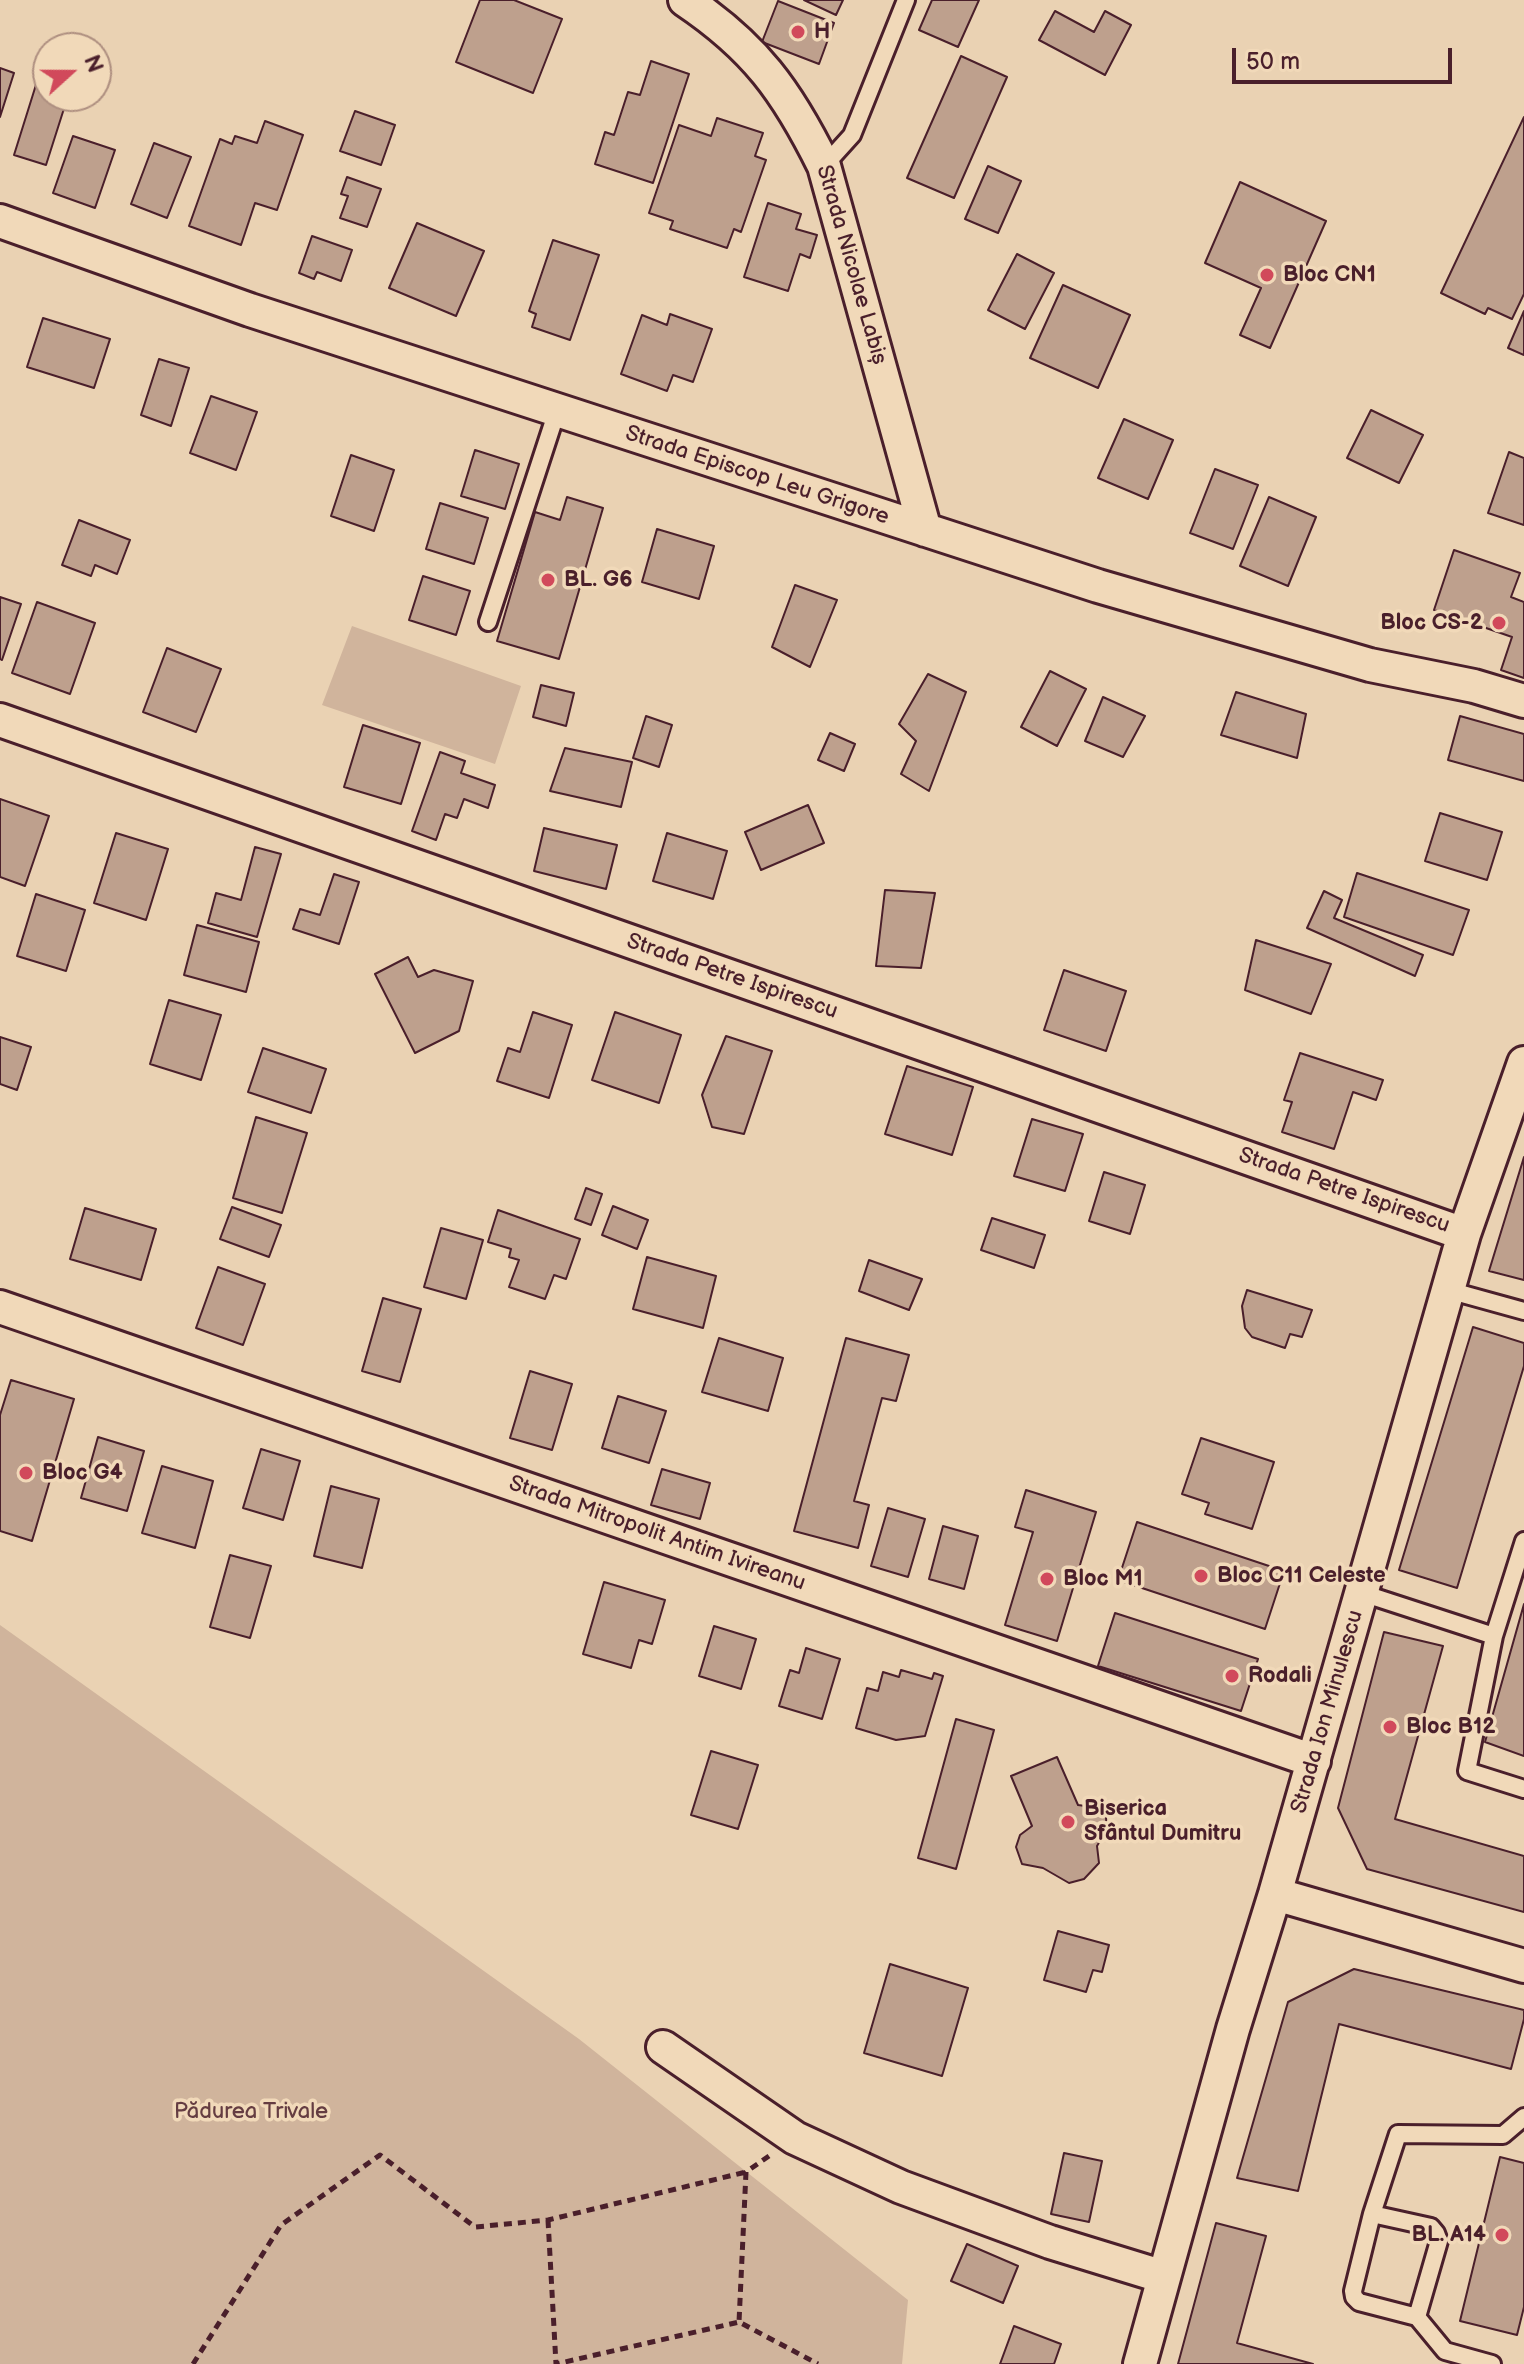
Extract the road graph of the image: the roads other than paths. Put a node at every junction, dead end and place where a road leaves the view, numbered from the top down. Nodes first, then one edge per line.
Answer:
1 (685, 0) edge
2 (906, 0) edge
3 (824, 166) junction
4 (0, 221) edge
5 (557, 411) junction
6 (925, 530) junction
7 (488, 622) dead end
8 (1524, 701) edge
9 (0, 720) edge
10 (1524, 1063) edge
11 (1464, 1234) junction
12 (1448, 1290) junction
13 (0, 1307) edge
14 (1524, 1311) edge
15 (1524, 1541) edge
16 (1362, 1593) junction
17 (1494, 1636) junction
18 (1314, 1761) junction
19 (1524, 1789) edge
20 (1275, 1894) junction
21 (1524, 1966) edge
22 (663, 2047) dead end
23 (1524, 2117) edge
24 (1372, 2214) junction
25 (1164, 2277) junction
26 (1417, 2317) junction
27 (1140, 2364) edge
28 (1492, 2364) edge

1 - 3 street, Strada Nicolae Labiș
2 - 3 lane
3 - 6 street, Strada Nicolae Labiș
4 - 5 street, Strada Episcop Leu Grigore
5 - 6 street, Strada Episcop Leu Grigore
5 - 7 lane
6 - 8 street, Strada Episcop Leu Grigore
9 - 11 street, Strada Petre Ispirescu
10 - 11 street, Strada Ion Minulescu
11 - 12 street, Strada Ion Minulescu
12 - 14 lane
12 - 16 street, Strada Ion Minulescu
13 - 18 street, Strada Mitropolit Antim Ivireanu
15 - 17 lane
16 - 17 lane
16 - 18 street, Strada Ion Minulescu
17 - 19 lane
18 - 20 street, Strada Ion Minulescu
20 - 21 street
20 - 25 street, Strada Ion Minulescu
22 - 25 street
23 - 24 lane
24 - 26 lane
24 - 26 lane
25 - 27 street, Strada Ion Minulescu
26 - 28 lane

